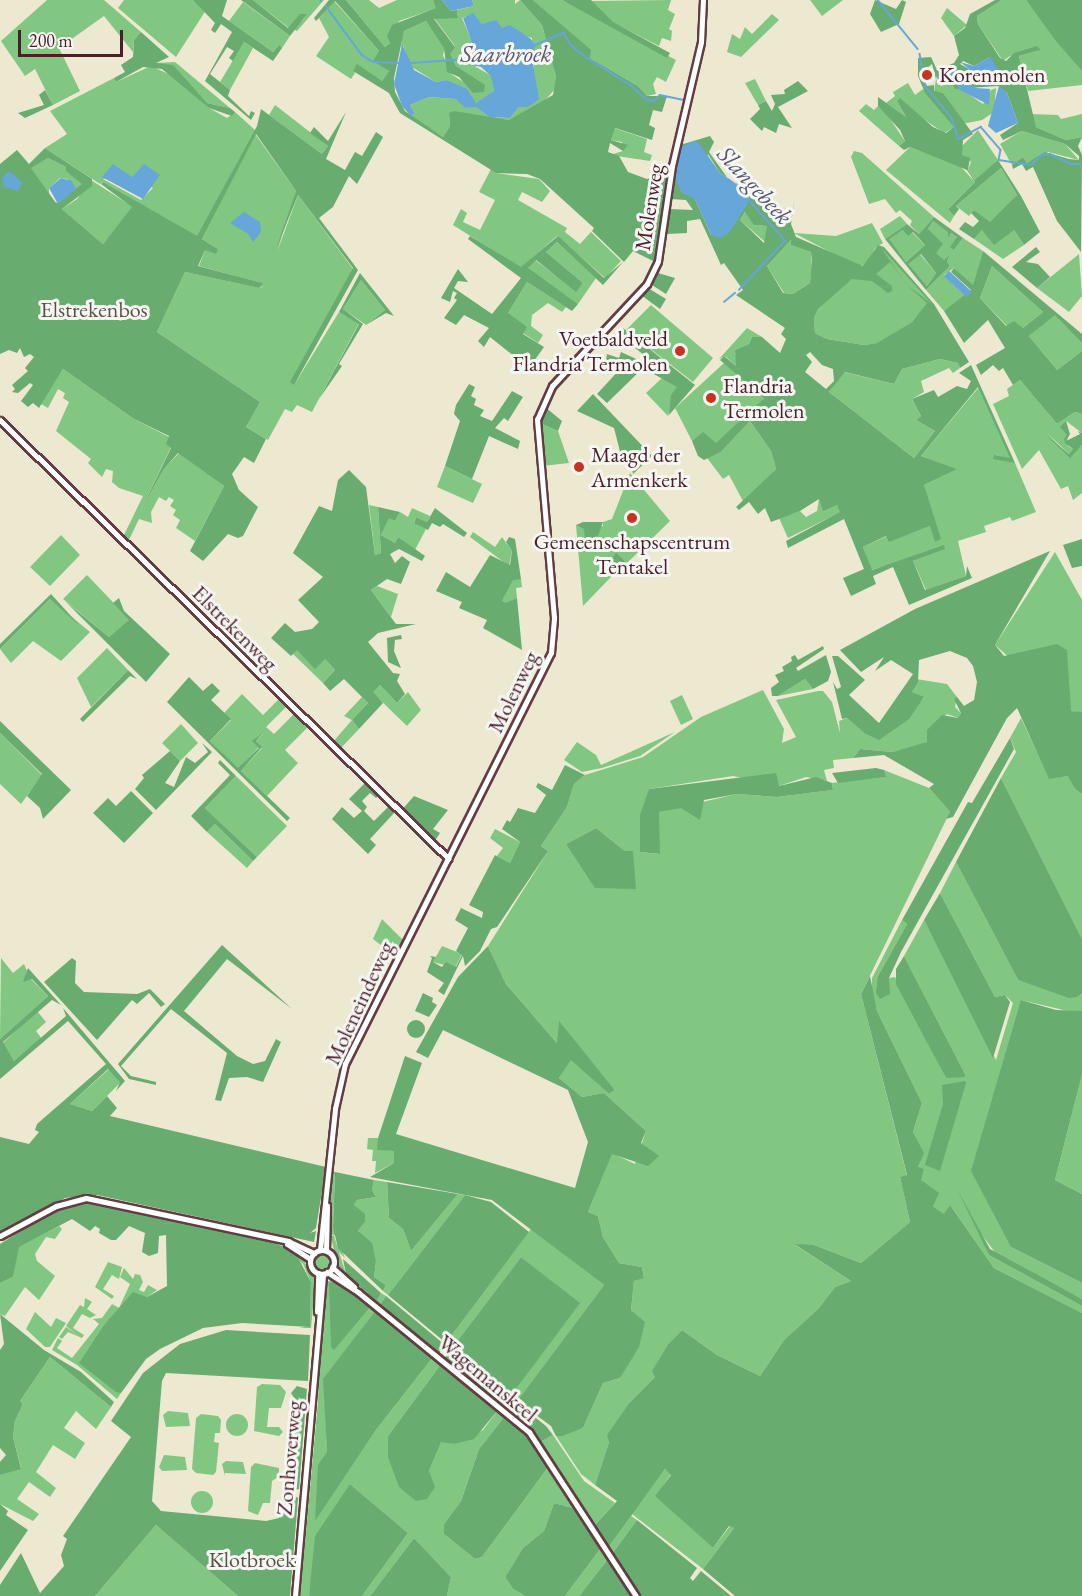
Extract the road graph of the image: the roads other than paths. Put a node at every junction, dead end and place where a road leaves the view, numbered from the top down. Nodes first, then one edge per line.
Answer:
1 (703, 0) edge
2 (0, 420) edge
3 (448, 858) junction
4 (1, 1236) edge
5 (275, 1238) junction
6 (320, 1251) junction
7 (310, 1259) junction
8 (332, 1267) junction
9 (323, 1273) junction
10 (359, 1293) junction
11 (295, 1596) edge
12 (636, 1596) edge

1 - 3 street, Molenweg
2 - 3 street, Elstrekenweg
3 - 6 street, Moleneindeweg
4 - 5 main road
5 - 6 main road
5 - 7 main road
6 - 7 main road
6 - 8 main road, Wagemanskeel
7 - 9 main road, Wagemanskeel
8 - 9 main road
8 - 10 main road, Wagemanskeel
9 - 10 main road, Wagemanskeel
9 - 11 street, Zonhoverweg
10 - 12 main road, Wagemanskeel

